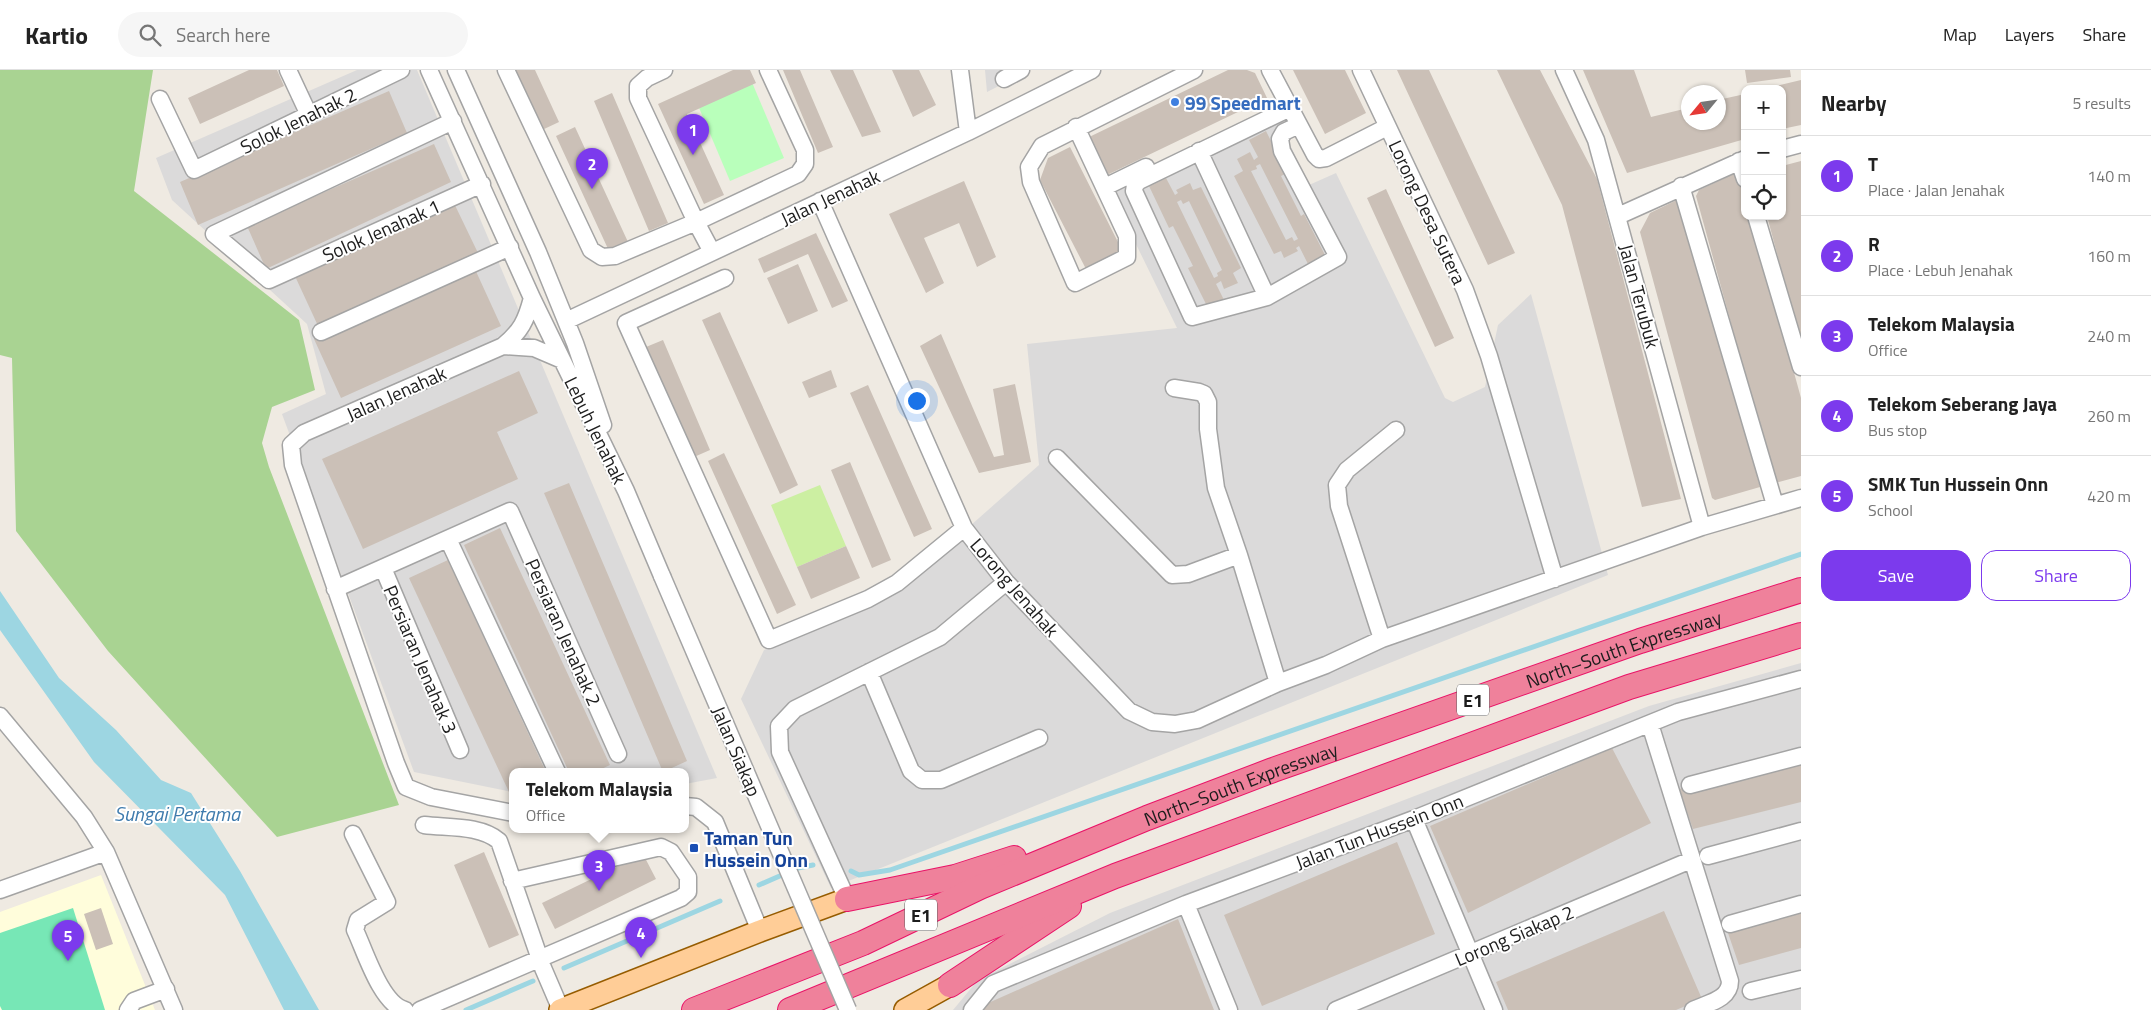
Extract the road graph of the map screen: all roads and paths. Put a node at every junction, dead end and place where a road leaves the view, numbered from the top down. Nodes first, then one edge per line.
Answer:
1 (288, 70) edge
2 (401, 70) edge
3 (429, 70) edge
4 (456, 70) edge
5 (506, 70) edge
6 (664, 70) edge
7 (768, 70) edge
8 (960, 70) edge
9 (1021, 70) edge
10 (1092, 70) edge
11 (1194, 70) edge
12 (1270, 70) edge
13 (1361, 70) edge
14 (1564, 70) edge
15 (1004, 79) dead end
16 (160, 99) dead end
17 (1288, 104) junction
18 (309, 115) junction
19 (453, 121) junction
20 (1299, 125) junction
21 (1076, 127) junction
22 (1387, 127) junction
23 (968, 132) junction
24 (1800, 146) edge
25 (1786, 148) edge
26 (1199, 151) junction
27 (1741, 160) edge
28 (482, 184) junction
29 (1681, 186) junction
30 (1105, 187) junction
31 (820, 201) junction
32 (1618, 216) junction
33 (1757, 220) edge
34 (696, 222) junction
35 (510, 247) junction
36 (712, 252) junction
37 (725, 278) dead end
38 (1267, 297) junction
39 (532, 298) junction
40 (566, 321) junction
41 (321, 332) dead end
42 (503, 346) junction
43 (562, 360) junction
44 (1801, 368) edge
45 (1174, 388) dead end
46 (1396, 430) dead end
47 (1057, 458) dead end
48 (626, 491) junction
49 (1801, 498) edge
50 (1775, 505) junction
51 (1702, 527) junction
52 (964, 528) junction
53 (448, 539) junction
54 (1239, 555) junction
55 (382, 568) junction
56 (1555, 579) junction
57 (1006, 582) junction
58 (335, 589) junction
59 (1801, 590) edge
60 (1801, 635) edge
61 (1382, 640) junction
62 (869, 672) junction
63 (1801, 679) edge
64 (1278, 683) junction
65 (0, 716) edge
66 (1650, 724) junction
67 (1039, 738) dead end
68 (460, 750) dead end
69 (618, 754) dead end
70 (1801, 756) edge
71 (555, 768) edge
72 (1690, 785) dead end
73 (689, 806) edge
74 (509, 812) edge
75 (1147, 818) junction
76 (1414, 820) junction
77 (424, 825) dead end
78 (1801, 832) edge
79 (353, 834) dead end
80 (106, 852) junction
81 (1708, 856) dead end
82 (1691, 860) junction
83 (1115, 876) junction
84 (512, 881) junction
85 (0, 890) edge
86 (847, 899) junction
87 (1186, 904) junction
88 (1801, 904) edge
89 (1730, 924) dead end
90 (760, 931) junction
91 (1471, 953) junction
92 (540, 958) junction
93 (1801, 979) edge
94 (950, 985) junction
95 (166, 989) junction
96 (1751, 991) dead end
97 (128, 1010) edge
98 (174, 1010) edge
99 (405, 1010) edge
100 (420, 1010) edge
101 (560, 1010) edge
102 (694, 1010) edge
103 (790, 1010) edge
104 (848, 1010) edge
105 (905, 1010) edge
106 (932, 1010) edge
107 (972, 1010) edge
108 (1229, 1010) edge
109 (1336, 1010) edge
110 (1494, 1010) edge
111 (1692, 1010) edge

1 - 18 street
2 - 18 street, Solok Jenahak 2
3 - 19 street, Lebuh Jenahak
4 - 40 street, Lebuh Jenahak
5 - 34 street
6 - 34 street
7 - 34 street
8 - 23 street
9 - 15 street
10 - 23 street, Jalan Jenahak
11 - 21 street
12 - 17 street
13 - 22 street, Lorong Desa Sutera
14 - 32 street, Jalan Terubuk
16 - 18 street, Solok Jenahak 2
17 - 20 street
17 - 26 street
17 - 30 street
19 - 28 street, Lebuh Jenahak
19 - 28 street, Solok Jenahak 1
20 - 22 street
20 - 38 street
21 - 30 street
21 - 30 street
22 - 56 street, Lorong Desa Sutera
23 - 31 street, Jalan Jenahak
24 - 25 street
26 - 38 street
26 - 38 street
27 - 29 street
28 - 35 street, Lebuh Jenahak
29 - 32 street
29 - 50 street
31 - 36 street, Jalan Jenahak
31 - 52 street, Lorong Jenahak
32 - 51 street, Jalan Terubuk
33 - 44 street
34 - 36 street
35 - 39 street, Lebuh Jenahak
35 - 41 street
36 - 40 street, Jalan Jenahak
37 - 52 street
39 - 42 street, Jalan Jenahak
39 - 43 street, Lebuh Jenahak
40 - 48 street, Lebuh Jenahak
42 - 43 street, Jalan Jenahak
42 - 58 street, Jalan Jenahak
43 - 48 street, Lebuh Jenahak
45 - 54 street
46 - 61 street
47 - 54 street
48 - 104 street, Jalan Siakap, bridge
49 - 50 street
50 - 51 street
51 - 56 street
52 - 57 street, Lorong Jenahak
53 - 55 street
53 - 69 street, Persiaran Jenahak 2
53 - 71 street
54 - 64 street
55 - 58 street
55 - 68 street, Persiaran Jenahak 3
56 - 61 street
57 - 62 street
57 - 64 street, Lorong Jenahak
58 - 74 street
59 - 75 highway, North–South Expressway / E1
60 - 83 highway, North–South Expressway / E1
61 - 64 street
62 - 67 street
62 - 86 street
63 - 66 street, Jalan Tun Hussein Onn
65 - 80 street
66 - 76 street, Jalan Tun Hussein Onn
66 - 82 street
70 - 72 street
73 - 90 street
75 - 86 highway
75 - 102 highway, North–South Expressway / E1
76 - 87 street, Jalan Tun Hussein Onn
76 - 91 street
77 - 84 street
78 - 81 street
79 - 99 street
80 - 85 street
80 - 95 street
82 - 91 street, Lorong Siakap 2
82 - 111 street
83 - 94 highway
83 - 103 highway, North–South Expressway / E1
84 - 92 street
84 - 92 street
86 - 90 main road
87 - 107 street, Jalan Tun Hussein Onn
87 - 108 street
88 - 89 street
90 - 101 main road
91 - 109 street, Lorong Siakap 2
91 - 110 street
92 - 100 street
92 - 101 street
93 - 96 street
94 - 105 main road
94 - 106 main road
95 - 97 street
95 - 98 street

